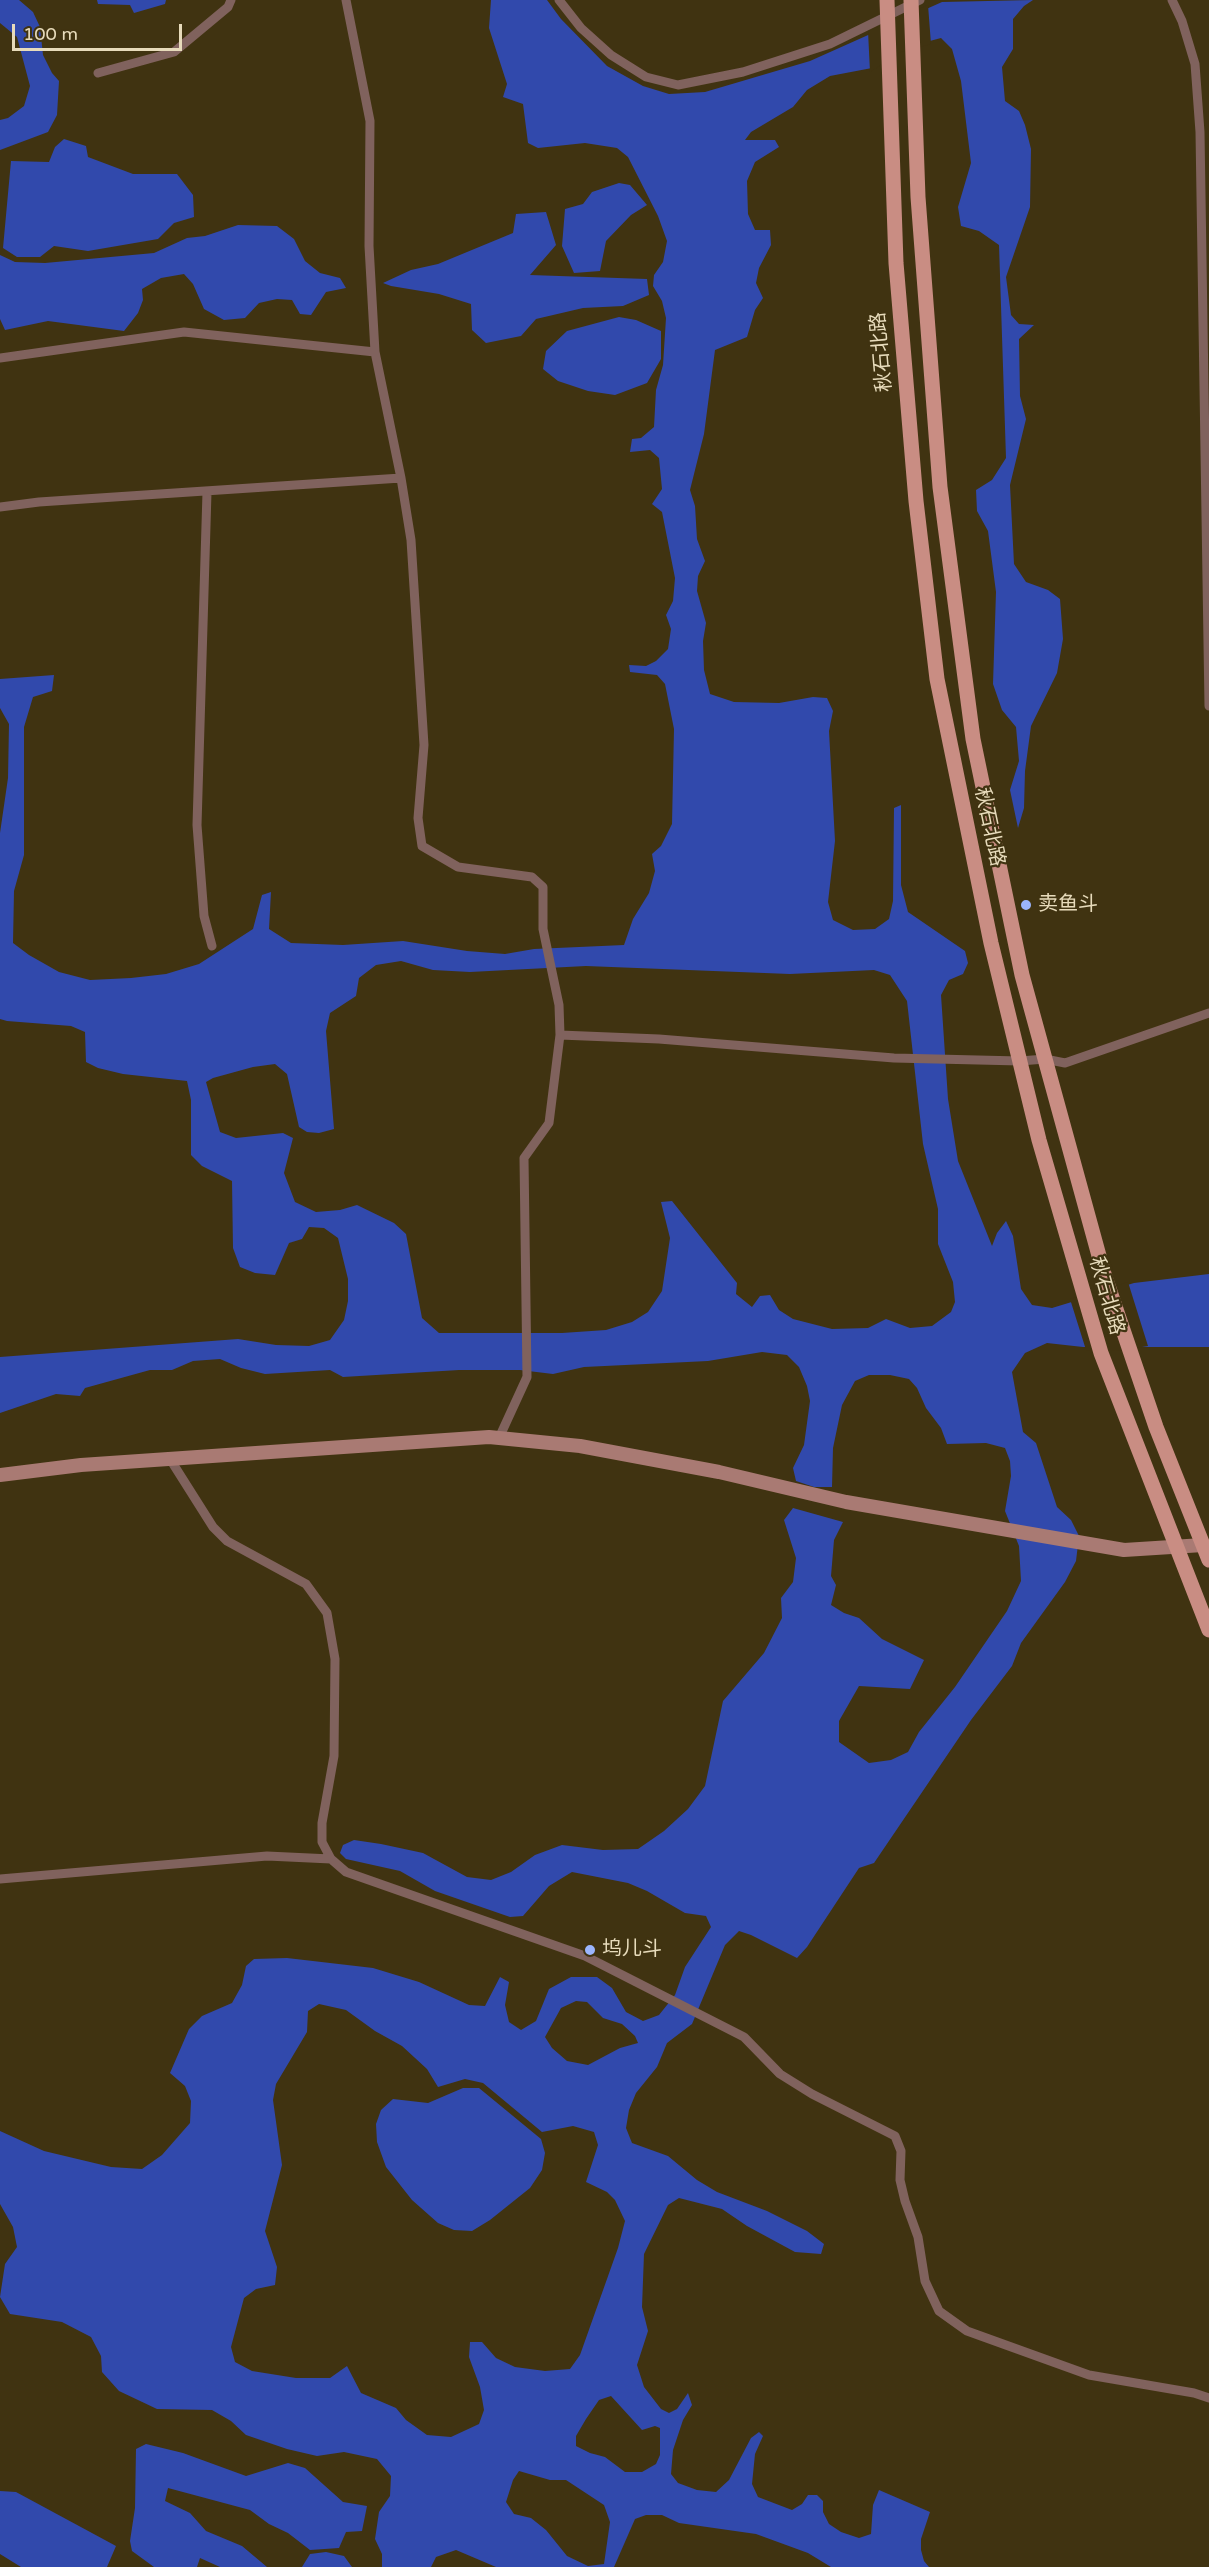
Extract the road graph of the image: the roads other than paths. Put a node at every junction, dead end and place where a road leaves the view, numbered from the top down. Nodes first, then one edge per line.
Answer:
1 (231, 0) edge
2 (346, 0) edge
3 (559, 0) edge
4 (887, 0) edge
5 (911, 0) edge
6 (920, 0) edge
7 (1172, 0) edge
8 (98, 73) dead end
9 (375, 352) junction
10 (0, 358) edge
11 (1206, 360) edge
12 (401, 478) junction
13 (207, 492) junction
14 (0, 507) edge
15 (1208, 614) edge
16 (1209, 706) edge
17 (212, 946) dead end
18 (1209, 1013) edge
19 (560, 1035) junction
20 (1045, 1059) junction
21 (1020, 1061) junction
22 (500, 1438) junction
23 (170, 1459) junction
24 (0, 1475) edge
25 (1175, 1545) junction
26 (1203, 1545) junction
27 (1209, 1560) edge
28 (1209, 1630) edge
29 (331, 1859) junction
30 (0, 1879) edge
31 (1209, 2398) edge

1 - 8 street
2 - 9 street
3 - 6 street
4 - 21 main road, 秋石北路
5 - 20 main road, 秋石北路
7 - 11 street
9 - 10 street
9 - 12 street
11 - 15 street
12 - 13 street
12 - 19 street
13 - 14 street
13 - 17 street
15 - 16 street
18 - 20 street
19 - 21 street
19 - 22 street
20 - 21 street
20 - 26 main road, 秋石北路
21 - 25 main road, 秋石北路
22 - 23 street
22 - 25 street
23 - 24 street
23 - 29 street
25 - 26 street
25 - 28 main road, 秋石北路
26 - 27 main road, 秋石北路
29 - 30 street
29 - 31 street

